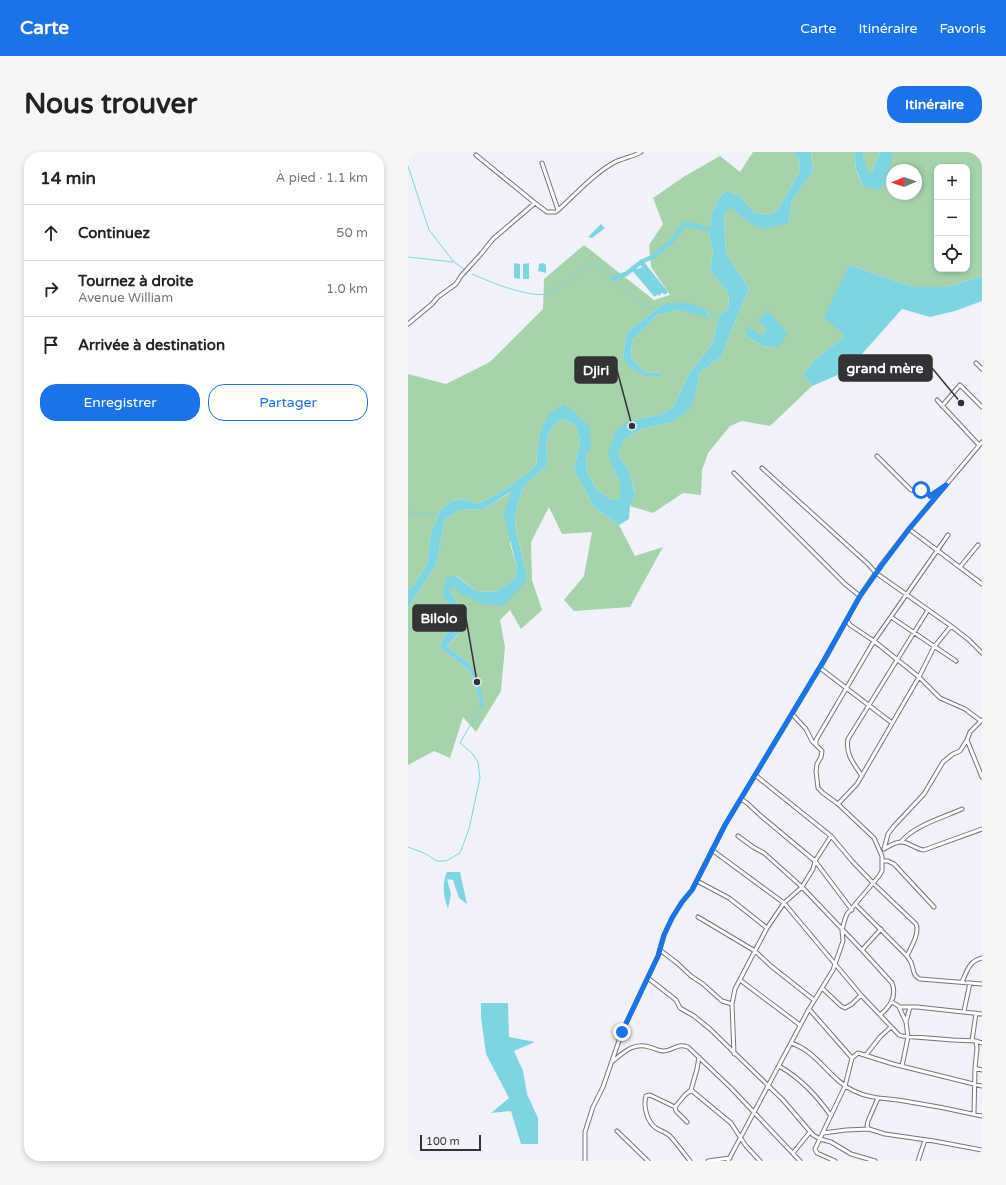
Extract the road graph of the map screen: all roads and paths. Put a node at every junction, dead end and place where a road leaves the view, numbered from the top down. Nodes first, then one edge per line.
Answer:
1 (641, 152) edge
2 (476, 155) dead end
3 (542, 164) dead end
4 (536, 203) junction
5 (558, 210) junction
6 (408, 324) edge
7 (976, 363) dead end
8 (982, 369) edge
9 (937, 400) dead end
10 (942, 406) junction
11 (982, 407) edge
12 (982, 442) edge
13 (978, 445) junction
14 (876, 456) dead end
15 (762, 468) dead end
16 (734, 473) dead end
17 (946, 485) junction
18 (909, 529) junction
19 (948, 535) dead end
20 (978, 545) dead end
21 (936, 550) junction
22 (960, 567) junction
23 (876, 573) junction
24 (982, 584) edge
25 (907, 594) junction
26 (860, 596) junction
27 (928, 610) junction
28 (891, 617) junction
29 (848, 620) junction
30 (951, 626) junction
31 (914, 634) junction
32 (874, 641) junction
33 (934, 647) junction
34 (982, 653) edge
35 (897, 660) junction
36 (956, 661) dead end
37 (820, 668) junction
38 (919, 677) junction
39 (846, 689) junction
40 (868, 706) junction
41 (792, 714) junction
42 (982, 721) edge
43 (892, 723) junction
44 (967, 740) junction
45 (817, 746) junction
46 (755, 775) junction
47 (862, 776) junction
48 (982, 777) edge
49 (741, 799) junction
50 (838, 804) junction
51 (962, 809) dead end
52 (982, 829) edge
53 (738, 836) dead end
54 (831, 836) junction
55 (901, 842) junction
56 (884, 849) junction
57 (712, 850) junction
58 (881, 854) junction
59 (815, 860) junction
60 (882, 861) junction
61 (697, 881) junction
62 (874, 884) junction
63 (802, 887) junction
64 (784, 904) junction
65 (856, 905) junction
66 (934, 906) dead end
67 (852, 910) junction
68 (698, 917) dead end
69 (767, 928) junction
70 (880, 929) junction
71 (842, 930) junction
72 (660, 950) junction
73 (862, 950) junction
74 (755, 951) junction
75 (907, 956) junction
76 (982, 958) edge
77 (835, 964) junction
78 (648, 978) junction
79 (740, 980) junction
80 (962, 982) junction
81 (970, 983) junction
82 (982, 984) edge
83 (822, 988) junction
84 (861, 995) junction
85 (814, 1000) junction
86 (892, 1002) junction
87 (732, 1004) junction
88 (898, 1006) junction
89 (910, 1007) junction
90 (809, 1009) junction
91 (964, 1011) junction
92 (976, 1013) junction
93 (982, 1014) edge
94 (880, 1015) junction
95 (906, 1022) junction
96 (800, 1025) junction
97 (890, 1027) junction
98 (908, 1037) junction
99 (972, 1041) junction
100 (976, 1041) junction
101 (791, 1043) junction
102 (982, 1043) edge
103 (734, 1054) junction
104 (866, 1055) junction
105 (699, 1057) junction
106 (852, 1058) junction
107 (612, 1062) junction
108 (779, 1066) junction
109 (902, 1066) junction
110 (975, 1068) junction
111 (982, 1070) edge
112 (974, 1084) junction
113 (769, 1086) junction
114 (845, 1086) junction
115 (982, 1086) edge
116 (691, 1090) junction
117 (878, 1098) junction
118 (675, 1107) junction
119 (753, 1113) junction
120 (974, 1114) junction
121 (831, 1116) junction
122 (982, 1116) edge
123 (687, 1122) dead end
124 (870, 1130) junction
125 (617, 1131) dead end
126 (810, 1132) junction
127 (823, 1134) junction
128 (741, 1136) junction
129 (820, 1139) junction
130 (925, 1140) junction
131 (982, 1150) edge
132 (793, 1153) junction
133 (855, 1155) junction
134 (729, 1159) edge
135 (585, 1161) edge
136 (648, 1161) edge
137 (690, 1161) edge
138 (708, 1161) edge
139 (760, 1161) edge
140 (800, 1161) edge
141 (835, 1161) edge
142 (853, 1161) edge
143 (875, 1161) edge
144 (918, 1161) edge

1 - 5 street
2 - 4 street
3 - 5 street
4 - 5 street
4 - 6 street
7 - 8 street
9 - 10 street
10 - 11 street
10 - 13 street
12 - 13 street
13 - 17 street
14 - 17 street
15 - 23 street
16 - 26 street
17 - 18 street
18 - 21 street
18 - 23 street
19 - 21 street
20 - 22 street
21 - 22 street
21 - 25 street
22 - 24 street
23 - 25 street
23 - 26 street
25 - 27 street
25 - 28 street
26 - 29 street
27 - 30 street
27 - 31 street
28 - 31 street
28 - 32 street
29 - 32 street
29 - 37 street
30 - 33 street
30 - 34 street
31 - 33 street
31 - 35 street
32 - 35 street
32 - 39 street
33 - 36 street
33 - 38 street
35 - 38 street
35 - 40 street
37 - 39 street
37 - 41 street
38 - 42 street
38 - 43 street
39 - 40 street
39 - 45 street
40 - 43 street
40 - 47 street
41 - 45 street
41 - 46 street
42 - 44 street
43 - 47 street
44 - 48 street
44 - 56 street
45 - 50 street
46 - 49 street
46 - 54 street
47 - 50 street
49 - 57 street
49 - 59 street
50 - 58 street
51 - 55 street
52 - 55 street
53 - 63 street
54 - 59 street
54 - 62 street
55 - 56 street
56 - 58 street
57 - 61 street
57 - 64 street
58 - 60 street
59 - 63 street
59 - 67 street
60 - 62 street
60 - 66 street
61 - 69 street
61 - 72 street
62 - 65 street
62 - 75 street
63 - 64 street
63 - 71 street
64 - 69 street
64 - 77 street
65 - 67 street
65 - 70 street
67 - 71 street
68 - 74 street
69 - 74 street
70 - 73 street
70 - 75 street
71 - 73 street
71 - 77 street
72 - 78 street
72 - 87 street
73 - 86 street
74 - 79 street
74 - 85 street
75 - 80 street
76 - 80 street
77 - 83 street
77 - 84 street
78 - 103 street
78 - 107 street
79 - 87 street
79 - 96 street
80 - 81 street
81 - 82 street
81 - 91 street
83 - 84 street
83 - 85 street
84 - 94 street
85 - 90 street
86 - 88 street
86 - 94 street
87 - 103 street
88 - 89 street
88 - 95 street
89 - 91 street
89 - 95 street
90 - 96 street
90 - 106 street
91 - 92 street
92 - 93 street
92 - 99 street
94 - 97 street
95 - 98 street
96 - 101 street
97 - 98 street
97 - 104 street
98 - 99 street
98 - 109 street
99 - 100 street
100 - 102 street
100 - 110 street
101 - 108 street
101 - 114 street
103 - 113 street
104 - 106 street
104 - 109 street
105 - 107 street
105 - 116 street
105 - 119 street
106 - 114 street
107 - 135 street
108 - 113 street
108 - 121 street
109 - 112 street
110 - 111 street
110 - 112 street
112 - 115 street
112 - 120 street
113 - 119 street
113 - 126 street
114 - 117 street
114 - 121 street
116 - 118 street
116 - 128 street
117 - 120 street
117 - 124 street
118 - 123 street
118 - 137 street
119 - 128 street
119 - 132 street
120 - 122 street
121 - 127 street
124 - 127 street
124 - 130 street
125 - 136 street
126 - 129 street
126 - 132 street
127 - 129 street
128 - 134 street
128 - 139 street
129 - 133 street
129 - 141 street
130 - 131 street
130 - 144 street
132 - 140 street
133 - 142 street
133 - 143 street
134 - 138 street

